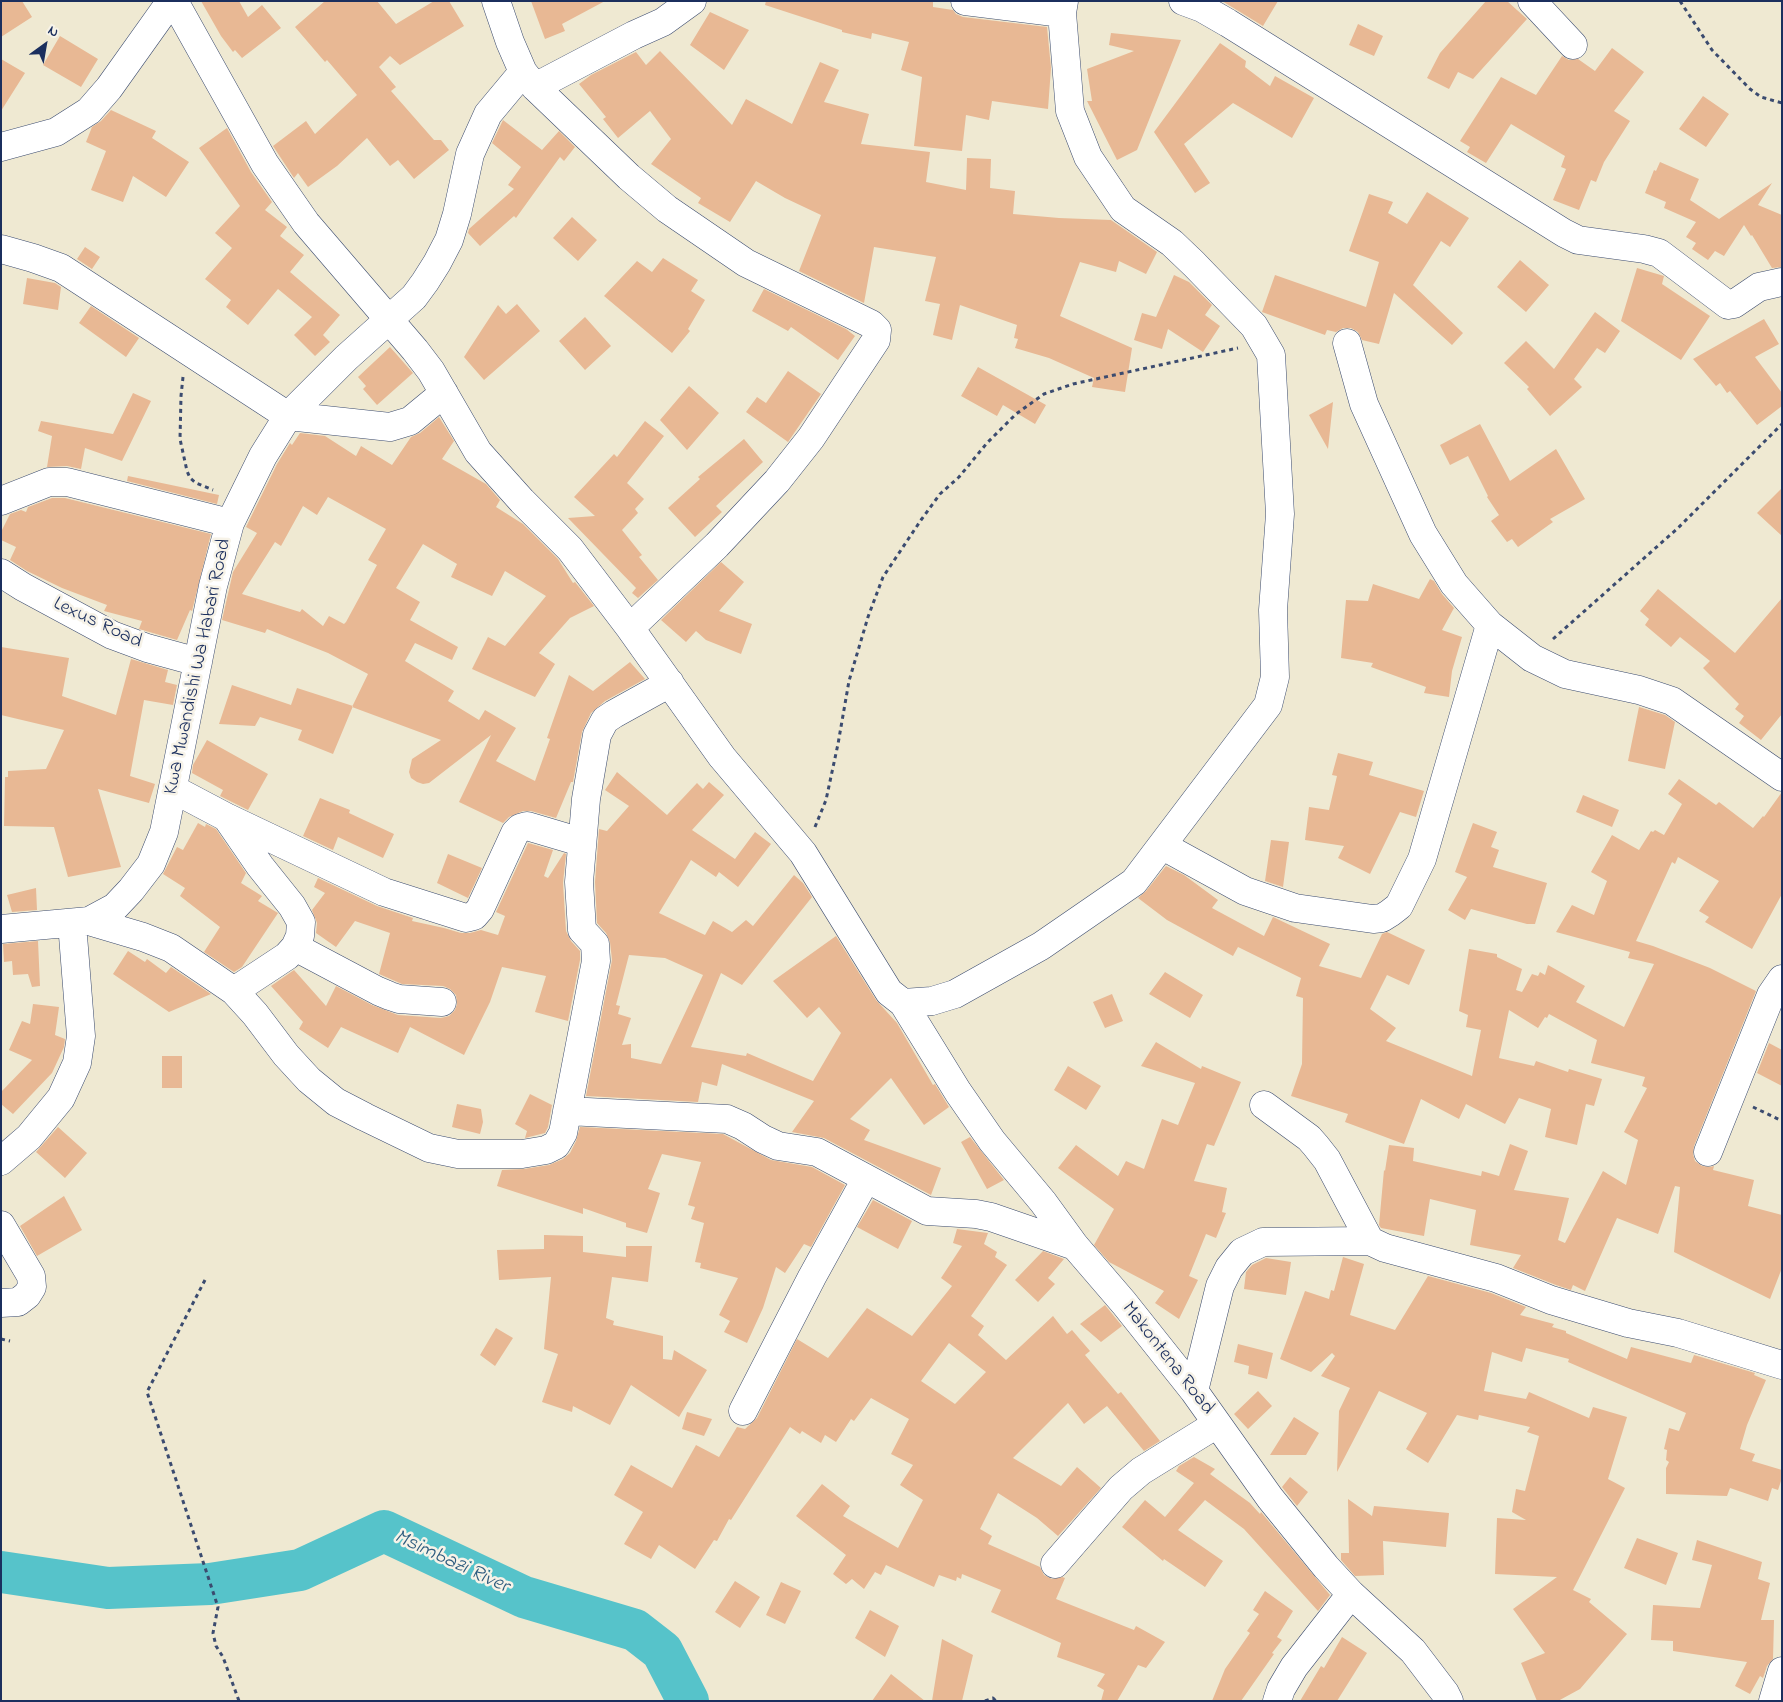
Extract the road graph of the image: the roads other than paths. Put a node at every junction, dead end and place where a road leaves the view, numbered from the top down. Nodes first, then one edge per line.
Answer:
1 (173, 1) edge
2 (496, 1) edge
3 (692, 1) edge
4 (965, 1) edge
5 (1532, 1) edge
6 (1197, 4) edge
7 (1063, 7) edge
8 (1573, 45) dead end
9 (529, 80) junction
10 (1, 148) edge
11 (1, 249) edge
12 (1782, 282) edge
13 (389, 321) junction
14 (1347, 343) dead end
15 (444, 393) junction
16 (288, 416) junction
17 (1, 502) edge
18 (235, 512) junction
19 (1, 573) edge
20 (1490, 625) junction
21 (630, 628) junction
22 (198, 662) junction
23 (670, 684) junction
24 (1782, 777) edge
25 (173, 789) junction
26 (226, 817) junction
27 (581, 842) junction
28 (1163, 846) junction
29 (81, 922) junction
30 (1, 930) edge
31 (295, 947) junction
32 (1782, 979) edge
33 (234, 992) junction
34 (442, 1002) dead end
35 (903, 1003) junction
36 (1264, 1105) dead end
37 (567, 1111) junction
38 (1708, 1152) dead end
39 (1, 1161) edge
40 (866, 1179) junction
41 (1, 1225) edge
42 (1370, 1241) junction
43 (1074, 1246) junction
44 (1, 1303) edge
45 (1782, 1365) edge
46 (1194, 1390) junction
47 (743, 1411) dead end
48 (1216, 1424) junction
49 (1055, 1564) dead end
50 (1351, 1594) junction
51 (1782, 1671) edge
52 (1444, 1698) edge
53 (1277, 1701) edge
54 (1773, 1701) edge

1 - 10 street
1 - 13 street, Makontena Road
2 - 9 street
3 - 9 street
4 - 7 street
5 - 8 street
6 - 12 street
7 - 28 street
9 - 13 street, Kwa Mwandishi Wa Habari Road
9 - 21 street
11 - 16 street
13 - 15 street, Makontena Road
13 - 16 street, Kwa Mwandishi Wa Habari Road
14 - 20 street
15 - 16 street
15 - 21 street, Makontena Road
16 - 18 street, Kwa Mwandishi Wa Habari Road
17 - 18 street
18 - 22 street, Kwa Mwandishi Wa Habari Road
19 - 22 street, Lexus Road
20 - 24 street
20 - 28 street
21 - 23 street, Makontena Road
22 - 25 street, Kwa Mwandishi Wa Habari Road
23 - 27 street
23 - 35 street, Makontena Road
25 - 26 street
25 - 29 street, Kwa Mwandishi Wa Habari Road
26 - 27 street
26 - 31 street
27 - 37 street
28 - 35 street
29 - 30 street, Kwa Mwandishi Wa Habari Road
29 - 33 street
29 - 39 street
31 - 33 street
31 - 34 street
32 - 38 street
33 - 37 street
35 - 43 street, Makontena Road
36 - 42 street
37 - 40 street
40 - 43 street
40 - 47 street
41 - 44 street
42 - 45 street
42 - 46 street
43 - 46 street, Makontena Road
46 - 48 street, Makontena Road
48 - 49 street
48 - 50 street, Makontena Road
50 - 52 street, Makontena Road
50 - 53 street
51 - 54 street

